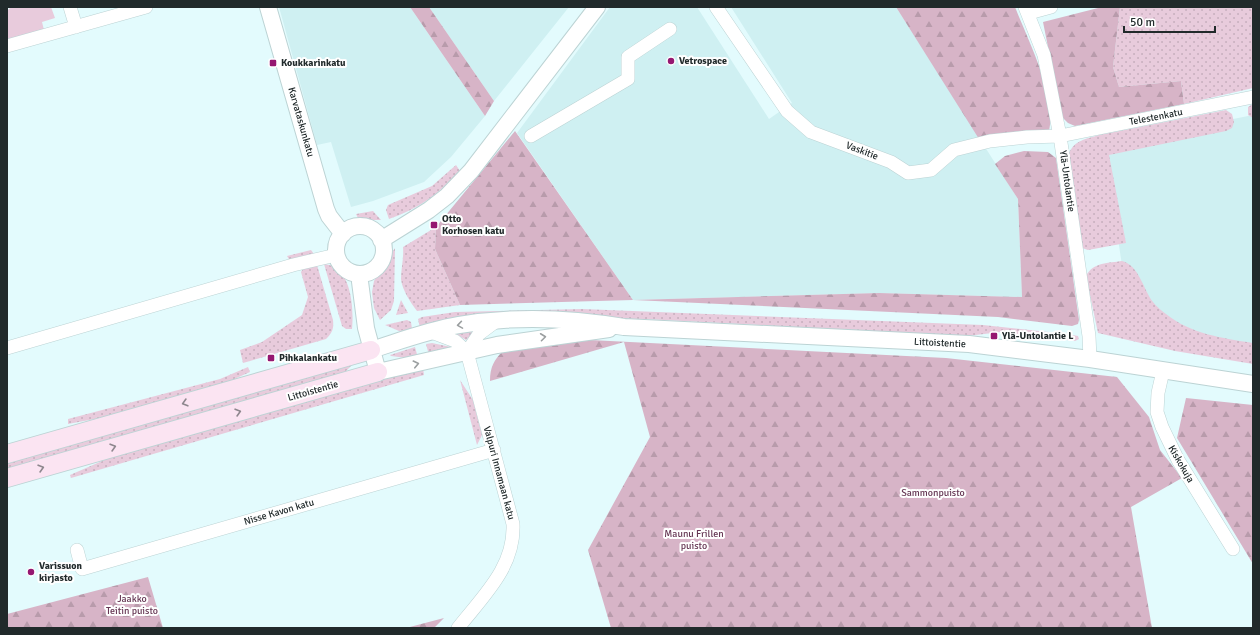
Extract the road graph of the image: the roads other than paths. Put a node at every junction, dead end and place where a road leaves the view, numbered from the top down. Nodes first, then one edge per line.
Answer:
1 (70, 7) edge
2 (146, 7) edge
3 (268, 7) edge
4 (597, 7) edge
5 (716, 7) edge
6 (1051, 7) edge
7 (1027, 10) edge
8 (76, 27) junction
9 (670, 30) dead end
10 (7, 46) edge
11 (1253, 97) edge
12 (530, 136) dead end
13 (1060, 136) junction
14 (343, 234) junction
15 (381, 240) junction
16 (336, 255) junction
17 (359, 274) junction
18 (495, 322) junction
19 (624, 327) junction
20 (431, 332) junction
21 (7, 348) edge
22 (371, 350) junction
23 (467, 352) junction
24 (1090, 359) junction
25 (1163, 370) junction
26 (378, 372) junction
27 (1253, 384) edge
28 (494, 450) junction
29 (7, 454) edge
30 (7, 478) edge
31 (1233, 549) dead end
32 (77, 550) dead end
33 (458, 628) edge

1 - 8 street
2 - 8 street
3 - 14 street, Karvataskunkatu
4 - 15 street
5 - 13 street, Vaskitie
6 - 7 street
7 - 13 street, Ylä-Untolantie
8 - 10 street
9 - 12 street
11 - 13 street, Telestenkatu
13 - 24 street, Ylä-Untolantie
14 - 15 street
14 - 16 street
15 - 17 street
16 - 17 street
16 - 21 street
17 - 22 street
18 - 19 street, Littoistentie
18 -> 20 street, Littoistentie
18 - 23 street
23 -> 19 street, Littoistentie
19 - 24 street, Littoistentie
20 - 22 street, Littoistentie
20 - 23 street
22 - 26 street
22 -> 29 main road, Littoistentie
26 -> 23 street, Littoistentie
23 - 28 street, Valpuri Innamaan katu
24 - 25 street, Littoistentie
25 - 27 street, Littoistentie
25 - 31 street, Kiskokuja
30 -> 26 main road, Littoistentie
28 - 32 street, Nisse Kavon katu
28 - 33 street, Valpuri Innamaan katu

